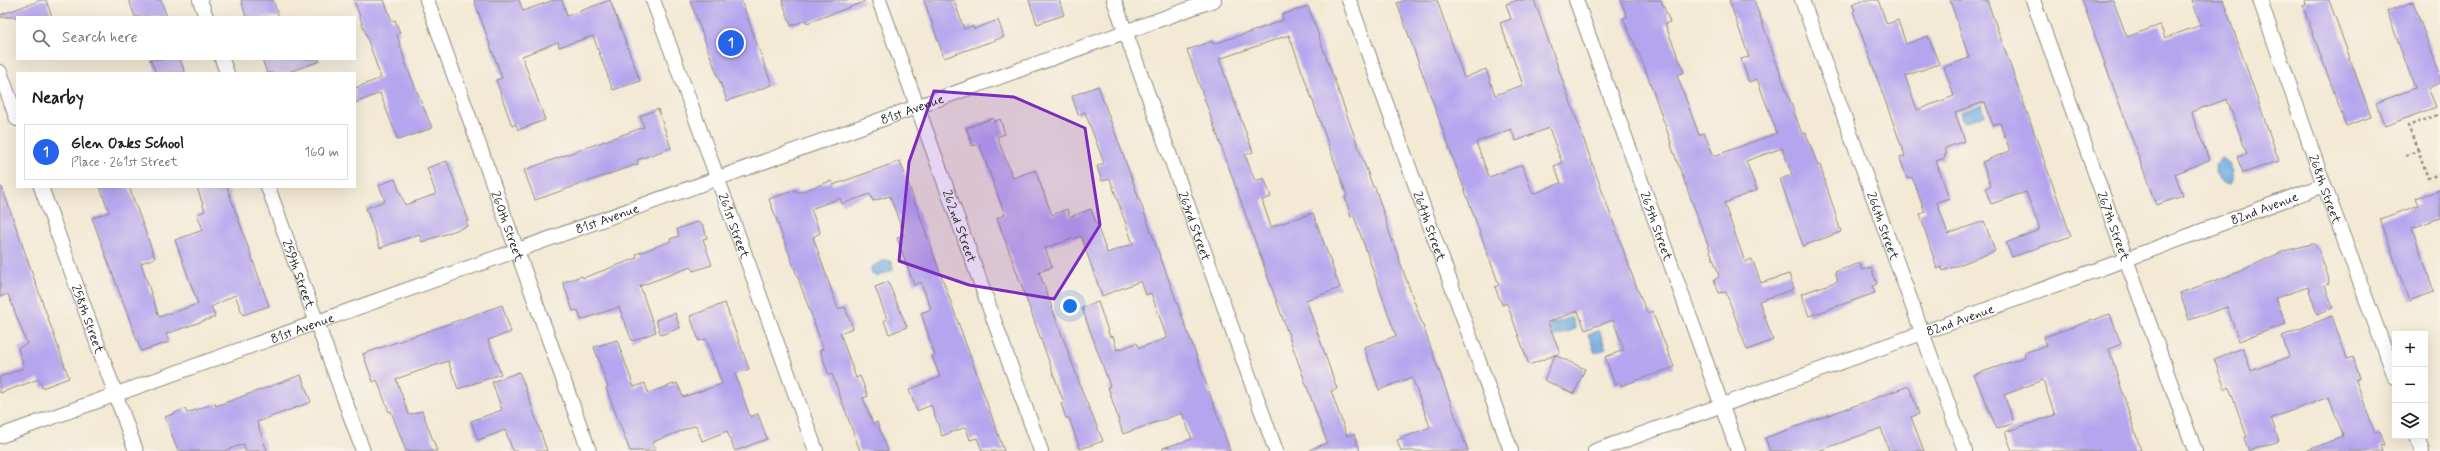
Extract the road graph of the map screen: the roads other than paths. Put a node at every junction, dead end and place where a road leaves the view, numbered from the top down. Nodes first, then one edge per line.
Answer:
1 (200, 0) edge
2 (427, 0) edge
3 (653, 0) edge
4 (879, 0) edge
5 (1114, 0) edge
6 (1214, 0) edge
7 (1350, 0) edge
8 (1576, 0) edge
9 (1802, 0) edge
10 (2033, 0) edge
11 (2260, 0) edge
12 (206, 16) edge
13 (1126, 32) junction
14 (222, 60) edge
15 (0, 72) edge
16 (227, 72) edge
17 (916, 106) junction
18 (16, 117) edge
19 (718, 179) junction
20 (2324, 185) junction
21 (41, 188) edge
22 (268, 188) edge
23 (517, 251) junction
24 (2126, 259) junction
25 (317, 323) junction
26 (1922, 333) junction
27 (2392, 369) edge
28 (116, 395) junction
29 (1722, 405) junction
30 (0, 436) edge
31 (2418, 439) edge
32 (136, 451) edge
33 (363, 451) edge
34 (589, 451) edge
35 (816, 451) edge
36 (1041, 451) edge
37 (1276, 451) edge
38 (1511, 451) edge
39 (1595, 451) edge
40 (1738, 451) edge
41 (1965, 451) edge
42 (2195, 451) edge
43 (2422, 451) edge

1 - 12 street
2 - 23 street, 260th Street
3 - 19 street, 261st Street
4 - 17 street, 262nd Street
5 - 13 street, 263rd Street
6 - 13 street, 81st Avenue
7 - 38 street, 264th Street
8 - 29 street, 265th Street
9 - 26 street, 266th Street
10 - 24 street, 267th Street
11 - 20 street, 268th Street
13 - 17 street, 81st Avenue
13 - 37 street, 263rd Street
14 - 16 street
15 - 18 street
17 - 19 street, 81st Avenue
17 - 36 street, 262nd Street
19 - 23 street, 81st Avenue
19 - 35 street, 261st Street
20 - 24 street, 82nd Avenue
20 - 27 street, 268th Street
21 - 28 street, 258th Street
22 - 25 street, 259th Street
23 - 25 street, 81st Avenue
23 - 34 street, 260th Street
24 - 26 street, 82nd Avenue
24 - 42 street, 267th Street
25 - 28 street, 81st Avenue
25 - 33 street, 259th Street
26 - 29 street, 82nd Avenue
26 - 41 street, 266th Street
28 - 30 street, 81st Avenue
28 - 32 street, 258th Street
29 - 39 street, 82nd Avenue
29 - 40 street, 265th Street
31 - 43 street

